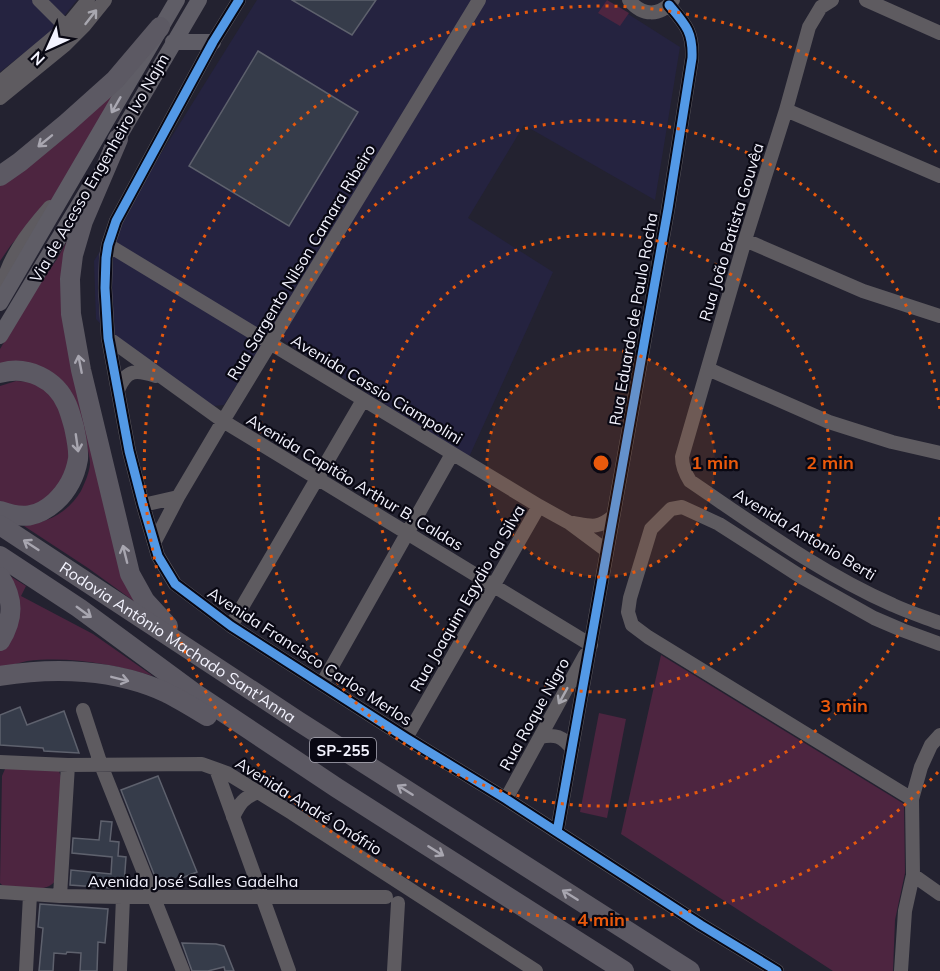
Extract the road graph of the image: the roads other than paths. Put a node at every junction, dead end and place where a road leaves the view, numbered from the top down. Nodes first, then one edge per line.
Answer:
1 (39, 0) edge
2 (88, 0) edge
3 (105, 0) edge
4 (177, 0) edge
5 (199, 0) edge
6 (239, 0) edge
7 (479, 0) edge
8 (832, 0) edge
9 (866, 0) edge
10 (628, 1) edge
11 (671, 3) edge
12 (160, 27) junction
13 (71, 31) junction
14 (940, 33) edge
15 (173, 42) junction
16 (213, 42) junction
17 (0, 82) edge
18 (0, 98) edge
19 (786, 110) junction
20 (118, 139) junction
21 (0, 176) edge
22 (940, 176) edge
23 (73, 180) junction
24 (745, 240) junction
25 (108, 245) junction
26 (0, 297) edge
27 (0, 303) edge
28 (940, 316) edge
29 (0, 336) edge
30 (108, 338) junction
31 (270, 344) junction
32 (708, 369) junction
33 (0, 373) edge
34 (164, 379) junction
35 (118, 390) junction
36 (363, 400) junction
37 (223, 421) junction
38 (940, 453) edge
39 (452, 454) junction
40 (317, 478) junction
41 (690, 481) joint
42 (178, 497) junction
43 (143, 505) junction
44 (539, 507) junction
45 (0, 511) edge
46 (612, 517) junction
47 (568, 522) junction
48 (0, 525) edge
49 (407, 533) junction
50 (154, 543) junction
51 (607, 551) junction
52 (0, 556) edge
53 (0, 577) edge
54 (494, 586) junction
55 (940, 623) edge
56 (231, 626) junction
57 (0, 641) edge
58 (940, 644) edge
59 (591, 645) junction
60 (0, 676) edge
61 (322, 684) junction
62 (246, 687) junction
63 (83, 710) dead end
64 (940, 735) edge
65 (540, 737) junction
66 (406, 738) junction
67 (572, 749) junction
68 (0, 762) edge
69 (68, 765) junction
70 (101, 765) junction
71 (216, 769) junction
72 (337, 788) junction
73 (258, 792) junction
74 (912, 799) junction
75 (506, 800) junction
76 (233, 817) junction
77 (557, 832) junction
78 (383, 873) junction
79 (913, 875) junction
80 (0, 892) edge
81 (416, 893) junction
82 (940, 894) edge
83 (30, 895) junction
84 (60, 896) junction
85 (123, 897) junction
86 (154, 897) junction
87 (385, 897) junction
88 (263, 898) junction
89 (26, 971) edge
90 (120, 971) edge
91 (183, 971) edge
92 (289, 971) edge
93 (394, 971) edge
94 (536, 971) edge
95 (624, 971) edge
96 (690, 971) edge
97 (777, 971) edge
98 (901, 971) edge

1 - 13 street
2 - 13 street
13 -> 3 street
4 - 12 main road, Via de Acesso Engenheiro Ivo Najm
5 - 15 main road, Via de Acesso Engenheiro Ivo Najm
6 - 16 street, Avenida Francisco Carlos Merlos
7 - 31 street, Rua Sargento Nilson Camara Ribeiro
8 - 19 street, Rua João Batista Gouvêa
9 - 14 street
10 - 11 street
11 - 46 street, Rua Eduardo de Paulo Rocha
12 -> 21 highway
12 -> 23 main road, Via de Acesso Engenheiro Ivo Najm
13 - 17 street
13 - 18 street
15 - 16 main road
15 - 20 main road, Via de Acesso Engenheiro Ivo Najm
16 - 25 street, Avenida Francisco Carlos Merlos
19 - 22 street
19 - 24 street, Rua João Batista Gouvêa
20 - 29 main road, Via de Acesso Engenheiro Ivo Najm
62 -> 20 highway
23 - 26 street
23 - 27 main road, Via de Acesso Engenheiro Ivo Najm
24 - 28 street
24 - 32 street, Rua João Batista Gouvêa
25 - 30 street, Avenida Francisco Carlos Merlos
25 - 31 street, Avenida Cassio Ciampolini
30 - 34 street, Avenida Capitão Arthur B. Caldas
30 - 35 street, Avenida Francisco Carlos Merlos
31 - 36 street, Avenida Cassio Ciampolini
31 - 37 street, Rua Sargento Nilson Camara Ribeiro
32 - 38 street
32 - 41 street, Rua João Batista Gouvêa
33 -> 45 highway
34 - 35 street
34 - 37 street, Avenida Capitão Arthur B. Caldas
35 - 43 street, Avenida Francisco Carlos Merlos
36 - 39 street, Avenida Cassio Ciampolini
36 - 40 street
37 - 40 street, Avenida Capitão Arthur B. Caldas
37 - 42 street, Rua Sargento Nilson Camara Ribeiro
39 - 44 street, Avenida Cassio Ciampolini
39 - 49 street
40 - 49 street, Avenida Capitão Arthur B. Caldas
40 - 56 street
41 - 55 street, Avenida Antonio Berti
42 - 43 street
42 - 50 street, Rua Sargento Nilson Camara Ribeiro
43 - 50 street, Avenida Francisco Carlos Merlos
44 - 47 street, Avenida Cassio Ciampolini
44 - 54 street, Rua Joaquim Egydio da Silva
46 - 47 street
46 - 51 street, Rua Eduardo de Paulo Rocha
47 - 51 street
62 -> 48 highway, Rodovia Antônio Machado Sant'Anna / SP-255
49 - 54 street, Avenida Capitão Arthur B. Caldas
49 - 61 street
50 - 56 street, Avenida Francisco Carlos Merlos
51 - 59 street, Rua Eduardo de Paulo Rocha
52 -> 72 highway, Rodovia Antônio Machado Sant'Anna / SP-255
53 - 57 highway
54 - 59 street, Avenida Capitão Arthur B. Caldas
54 - 66 street, Rua Joaquim Egydio da Silva
56 - 61 street, Avenida Francisco Carlos Merlos
58 - 74 street
59 -> 65 street, Rua Roque Nigro
59 - 67 street, Rua Eduardo de Paulo Rocha
60 -> 72 highway
61 - 66 street, Avenida Francisco Carlos Merlos
96 -> 62 highway, Rodovia Antônio Machado Sant'Anna / SP-255
63 - 70 street
64 - 74 street
65 - 67 street
65 - 75 street, Rua Roque Nigro
66 - 75 street, Avenida Francisco Carlos Merlos
67 - 77 street, Rua Eduardo de Paulo Rocha
68 - 69 street, Avenida André Onófrio
69 - 70 street, Avenida André Onófrio
69 - 84 street
70 - 71 street, Avenida André Onófrio
70 - 86 street
71 - 73 street, Avenida André Onófrio
71 - 76 street
72 -> 95 highway, Rodovia Antônio Machado Sant'Anna / SP-255
73 - 76 street
73 - 78 street, Avenida André Onófrio
74 - 79 street
75 - 77 street, Avenida Francisco Carlos Merlos
76 - 88 street
77 - 97 street, Avenida Francisco Carlos Merlos
78 - 81 street, Avenida André Onófrio
78 - 87 street
79 - 82 street
79 - 98 street
80 - 83 street, Avenida José Salles Gadelha
81 - 87 street
81 - 94 street, Avenida André Onófrio
83 - 84 street, Avenida José Salles Gadelha
83 - 89 street
84 - 85 street, Avenida José Salles Gadelha
85 - 86 street, Avenida José Salles Gadelha
85 - 90 street
86 - 88 street, Avenida José Salles Gadelha
86 - 91 street
87 - 88 street, Avenida José Salles Gadelha
87 - 93 street
88 - 92 street

